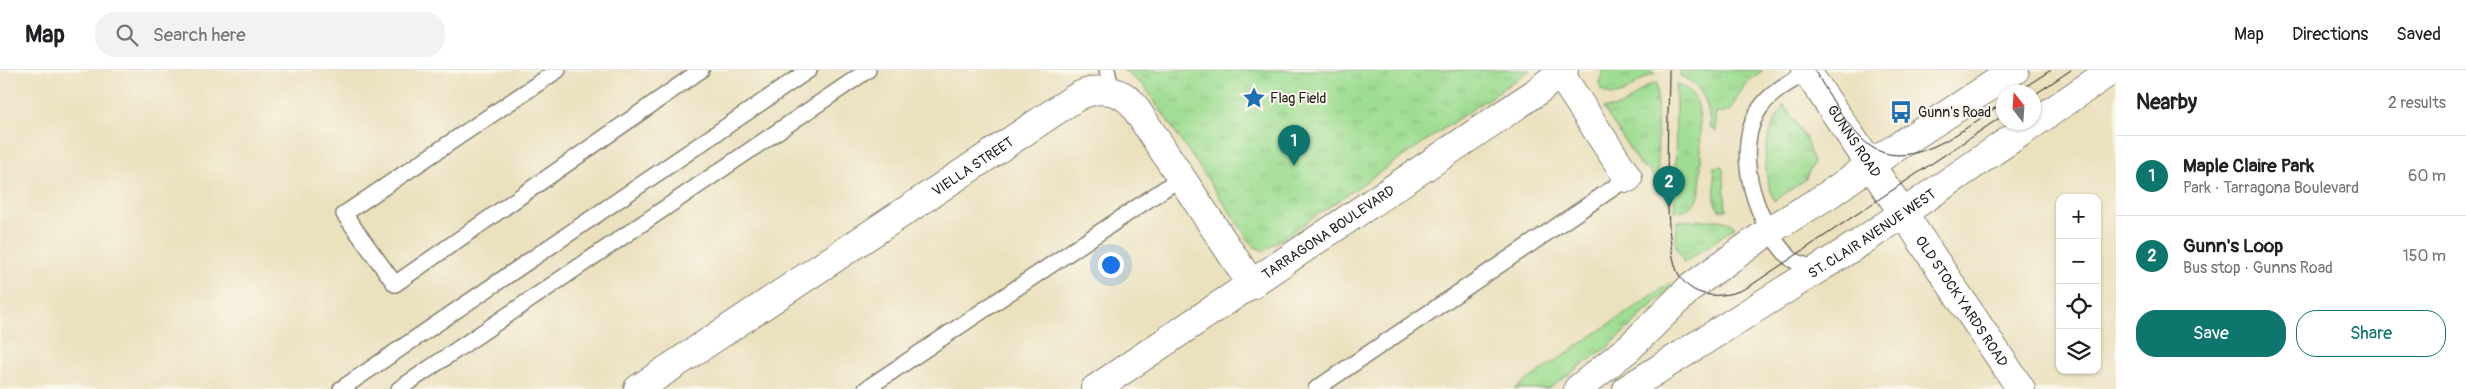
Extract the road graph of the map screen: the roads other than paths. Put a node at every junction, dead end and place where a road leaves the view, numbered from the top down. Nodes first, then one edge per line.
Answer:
1 (558, 70) edge
2 (701, 70) edge
3 (809, 70) edge
4 (868, 70) edge
5 (2015, 70) edge
6 (2112, 70) edge
7 (1806, 71) edge
8 (1562, 72) edge
9 (1110, 80) edge
10 (1870, 166) junction
11 (1182, 177) junction
12 (1628, 178) joint
13 (1903, 213) junction
14 (1769, 231) junction
15 (1818, 269) junction
16 (1252, 285) junction
17 (341, 389) edge
18 (399, 389) edge
19 (638, 389) edge
20 (866, 389) edge
21 (1095, 389) edge
22 (1316, 389) edge
23 (1578, 389) edge
24 (1627, 389) edge
25 (2021, 389) edge

1 - 2 lane
3 - 17 lane
4 - 18 lane
5 - 10 street
6 - 13 street, ST. CLAIR AVENUE WEST
7 - 10 street, GUNNS ROAD
7 - 14 lane
8 - 12 street
8 - 16 street, TARRAGONA BOULEVARD
9 - 11 street, VIELLA STREET
9 - 19 street, VIELLA STREET
10 - 13 street, GUNNS ROAD
10 - 14 street
11 - 16 street, VIELLA STREET
11 - 20 lane
12 - 22 lane
13 - 15 street, ST. CLAIR AVENUE WEST
13 - 25 street, OLD STOCK YARDS ROAD
14 - 15 lane
14 - 23 street
15 - 24 street, ST. CLAIR AVENUE WEST
16 - 21 street, TARRAGONA BOULEVARD

